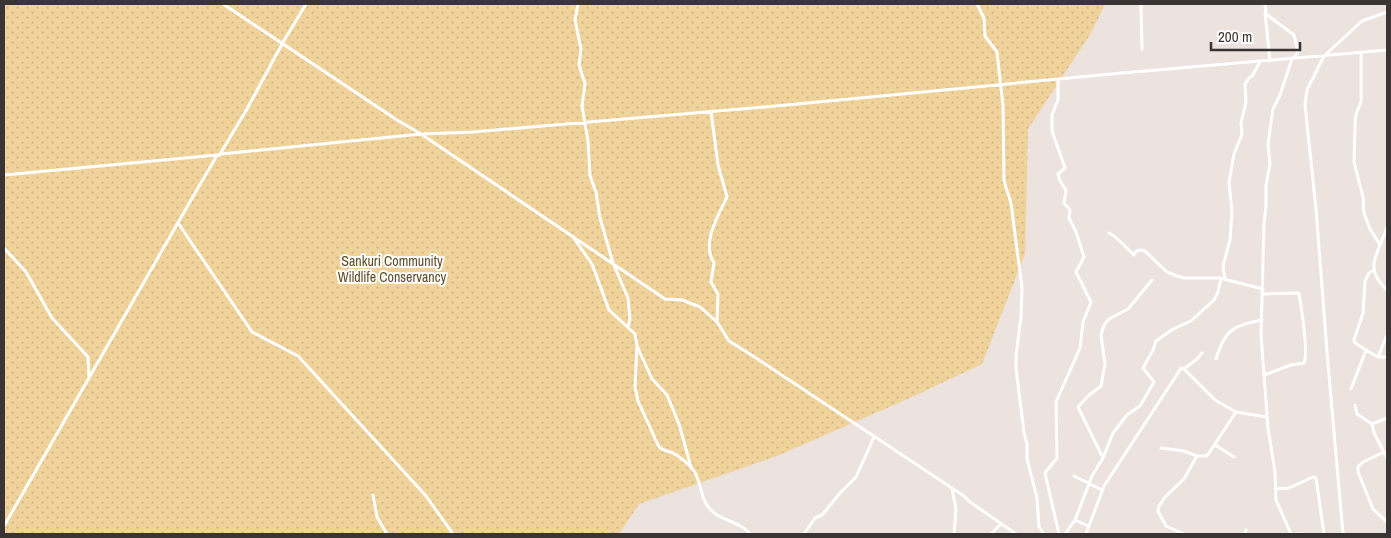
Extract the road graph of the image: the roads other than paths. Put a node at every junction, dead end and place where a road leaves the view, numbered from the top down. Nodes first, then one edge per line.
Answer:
1 (223, 4) edge
2 (306, 4) edge
3 (578, 4) edge
4 (977, 4) edge
5 (1141, 4) edge
6 (1264, 4) edge
7 (1387, 12) edge
8 (282, 44) junction
9 (1142, 49) dead end
10 (1387, 50) edge
11 (1362, 53) junction
12 (1324, 56) junction
13 (1293, 58) junction
14 (1270, 61) junction
15 (1260, 62) junction
16 (1058, 80) junction
17 (1000, 86) junction
18 (712, 112) junction
19 (585, 122) junction
20 (421, 134) junction
21 (218, 155) junction
22 (4, 174) edge
23 (178, 222) junction
24 (1387, 227) edge
25 (1109, 233) dead end
26 (572, 236) junction
27 (1380, 245) junction
28 (4, 248) edge
29 (613, 263) junction
30 (1374, 270) junction
31 (1223, 278) junction
32 (1152, 280) dead end
33 (1387, 290) edge
34 (1263, 291) junction
35 (1262, 320) junction
36 (717, 322) junction
37 (628, 326) junction
38 (1387, 335) edge
39 (637, 345) junction
40 (1366, 350) junction
41 (1202, 353) dead end
42 (1378, 357) junction
43 (1387, 358) edge
44 (1216, 359) dead end
45 (1184, 369) junction
46 (1264, 375) junction
47 (90, 377) junction
48 (1351, 389) dead end
49 (1355, 405) dead end
50 (1236, 412) junction
51 (1267, 417) junction
52 (1387, 418) edge
53 (1372, 424) junction
54 (874, 437) junction
55 (1215, 445) junction
56 (1161, 448) dead end
57 (1384, 452) junction
58 (1197, 456) junction
59 (1234, 456) dead end
60 (1103, 458) junction
61 (1387, 458) edge
62 (691, 467) junction
63 (1074, 476) dead end
64 (1090, 483) junction
65 (952, 489) junction
66 (1275, 489) junction
67 (1102, 490) junction
68 (373, 495) dead end
69 (1075, 520) junction
70 (1387, 522) edge
71 (1001, 524) junction
72 (4, 526) edge
73 (1088, 526) junction
74 (387, 534) edge
75 (453, 534) edge
76 (750, 534) edge
77 (804, 534) edge
78 (954, 534) edge
79 (991, 534) edge
80 (1016, 534) edge
81 (1044, 534) edge
82 (1059, 534) edge
83 (1065, 534) edge
84 (1086, 534) edge
85 (1184, 534) edge
86 (1291, 534) edge
87 (1297, 534) edge
88 (1304, 534) edge
89 (1324, 534) edge
90 (1344, 534) edge

1 - 8 street
2 - 8 street
3 - 19 street
4 - 17 street
5 - 9 street
6 - 13 street
6 - 14 street
7 - 12 street
8 - 20 street
8 - 21 street
10 - 11 street
11 - 12 street
11 - 27 street
12 - 13 street
12 - 90 street
13 - 14 street
13 - 34 street
14 - 15 street
15 - 16 street
15 - 31 street
16 - 17 street
16 - 82 street
17 - 18 street
17 - 81 street
18 - 19 street
18 - 36 street
19 - 20 street
19 - 29 street
20 - 21 street
20 - 26 street
21 - 22 street
21 - 23 street
23 - 47 street
23 - 75 street
24 - 27 street
25 - 31 street
26 - 29 street
26 - 37 street
27 - 30 street
28 - 47 street
29 - 36 street
29 - 37 street
30 - 33 street
30 - 40 street
31 - 34 street
31 - 60 street
32 - 60 street
34 - 35 street
34 - 46 street
35 - 44 street
35 - 46 street
36 - 54 street
37 - 39 street
38 - 42 street
39 - 62 street
39 - 62 street
40 - 42 street
40 - 48 street
41 - 45 street
42 - 43 street
45 - 50 street
45 - 67 street
46 - 51 street
47 - 72 street
49 - 53 street
50 - 51 street
50 - 55 street
51 - 66 street
52 - 53 street
53 - 57 street
54 - 65 street
54 - 77 street
55 - 58 street
55 - 59 street
56 - 58 street
57 - 61 street
57 - 70 street
58 - 85 street
60 - 64 street
62 - 76 street
63 - 64 street
64 - 67 street
64 - 69 street
65 - 71 street
65 - 78 street
66 - 86 street
66 - 89 street
67 - 73 street
68 - 74 street
69 - 73 street
69 - 83 street
71 - 79 street
71 - 80 street
73 - 84 street
87 - 88 street

